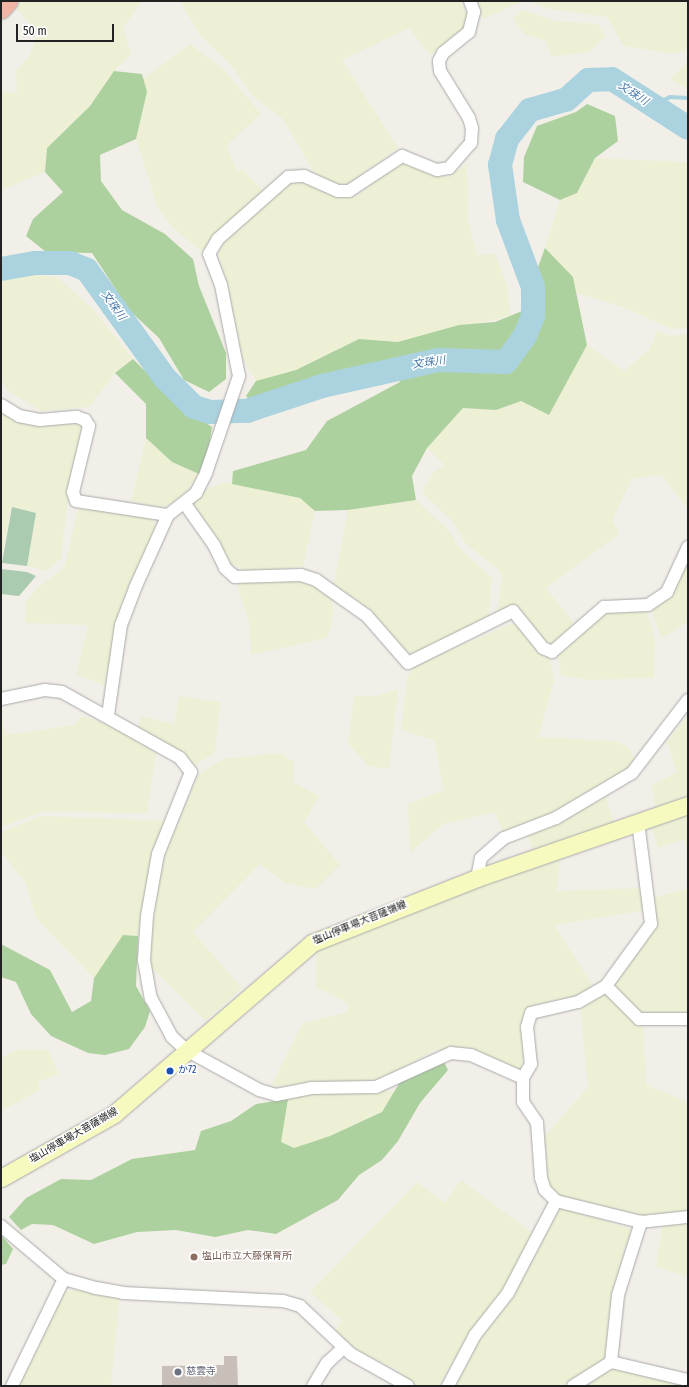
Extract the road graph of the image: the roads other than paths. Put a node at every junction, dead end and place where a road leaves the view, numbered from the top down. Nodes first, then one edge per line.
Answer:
1 (8, 1) edge
2 (470, 1) edge
3 (1, 9) edge
4 (1, 405) edge
5 (185, 504) junction
6 (168, 515) junction
7 (688, 547) edge
8 (1, 699) edge
9 (688, 700) edge
10 (108, 715) junction
11 (688, 805) edge
12 (638, 822) junction
13 (477, 878) junction
14 (606, 986) junction
15 (688, 1019) edge
16 (186, 1050) junction
17 (523, 1078) junction
18 (1, 1178) edge
19 (556, 1201) junction
20 (688, 1217) edge
21 (641, 1222) junction
22 (1, 1226) edge
23 (64, 1279) junction
24 (344, 1347) junction
25 (611, 1362) junction
26 (688, 1380) edge
27 (12, 1386) edge
28 (313, 1386) edge
29 (408, 1386) edge
30 (448, 1386) edge
31 (573, 1386) edge

1 - 3 highway
2 - 5 street
4 - 6 street
5 - 6 street
5 - 7 street
6 - 10 street
8 - 10 street
9 - 13 street
10 - 16 street
11 - 12 main road, 塩山停車場大菩薩嶺線
12 - 13 main road, 塩山停車場大菩薩嶺線
12 - 14 street
13 - 16 main road, 塩山停車場大菩薩嶺線
14 - 15 street
14 - 17 street
16 - 17 street
16 - 18 main road, 塩山停車場大菩薩嶺線
17 - 19 street
19 - 21 street
19 - 30 street
20 - 21 street
21 - 25 street
22 - 23 street
23 - 24 street
23 - 27 street
24 - 28 street
24 - 29 street
25 - 26 street
25 - 31 street

